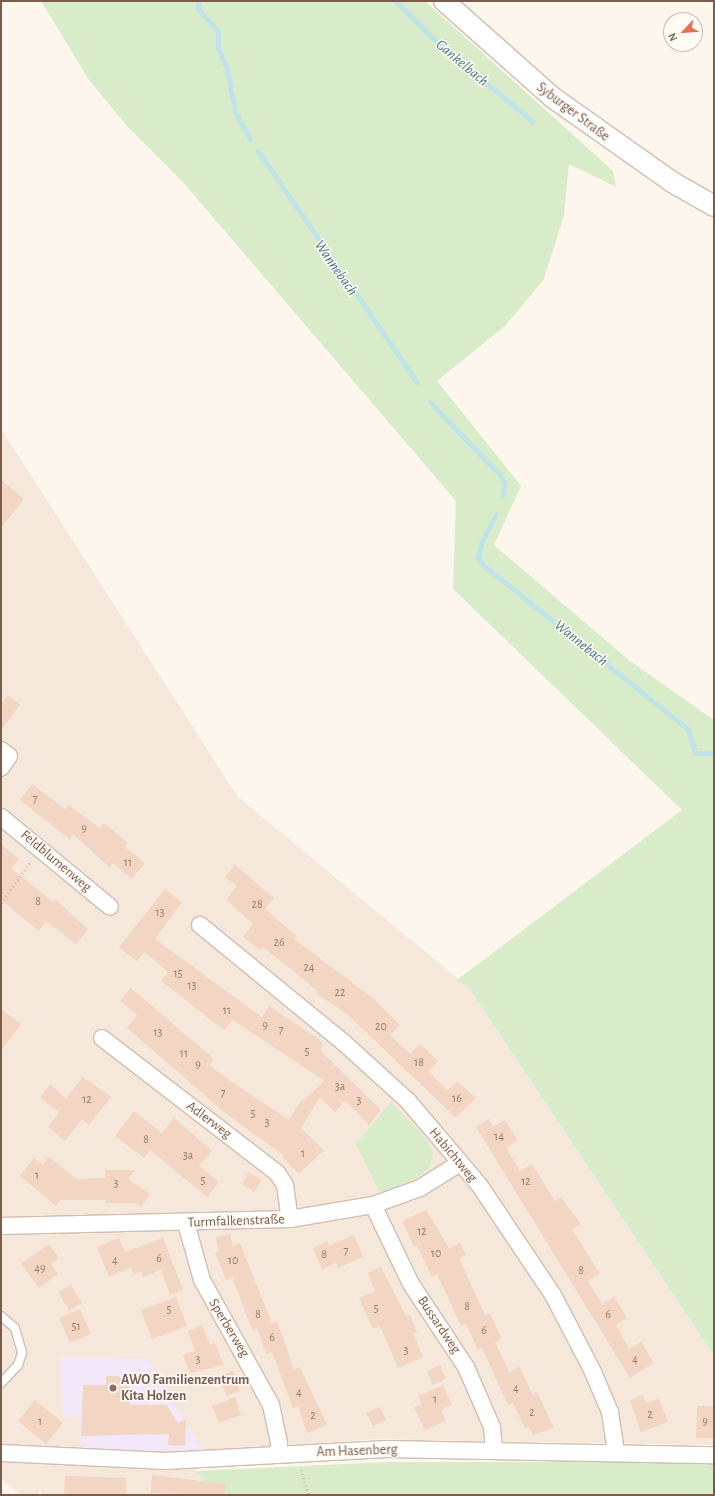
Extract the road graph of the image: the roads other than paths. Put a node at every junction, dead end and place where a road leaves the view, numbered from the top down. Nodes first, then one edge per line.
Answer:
1 (444, 1) edge
2 (714, 206) edge
3 (1, 750) edge
4 (1, 768) edge
5 (1, 817) edge
6 (110, 907) dead end
7 (200, 925) dead end
8 (102, 1038) dead end
9 (460, 1163) junction
10 (373, 1205) junction
11 (290, 1219) junction
12 (186, 1223) junction
13 (1, 1226) edge
14 (1, 1316) edge
15 (1, 1383) edge
16 (494, 1449) junction
17 (616, 1452) junction
18 (1, 1453) edge
19 (278, 1455) junction
20 (714, 1455) edge

1 - 2 street, Syburger Straße
3 - 4 street
5 - 6 street, Feldblumenweg
7 - 9 street, Habichtweg
8 - 11 street, Adlerweg
9 - 10 street, Turmfalkenstraße
9 - 17 street, Habichtweg
10 - 11 street, Turmfalkenstraße
10 - 16 street, Bussardweg
11 - 12 street, Turmfalkenstraße
12 - 13 street, Turmfalkenstraße
12 - 19 street, Sperberweg
14 - 15 lane
16 - 17 street, Am Hasenberg
16 - 19 street, Am Hasenberg
17 - 20 street, Am Hasenberg
18 - 19 street, Am Hasenberg

